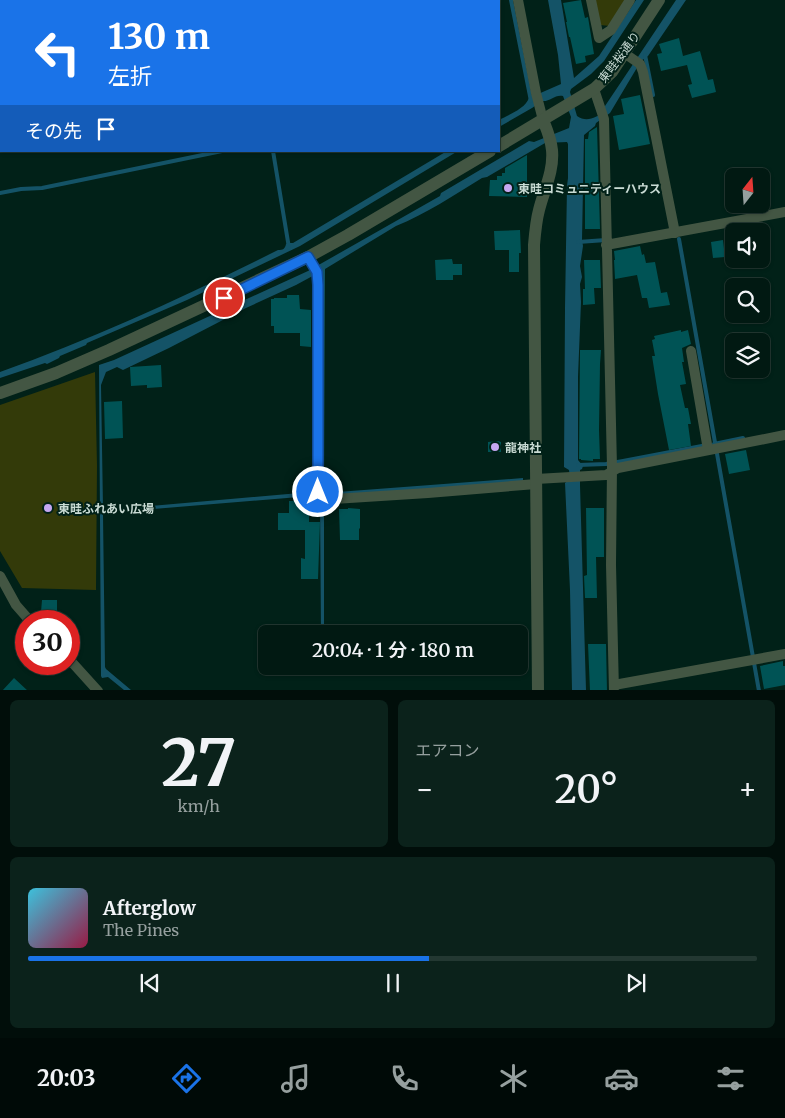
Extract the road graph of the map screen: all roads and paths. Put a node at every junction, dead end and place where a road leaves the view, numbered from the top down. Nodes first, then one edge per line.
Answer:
1 (518, 0) edge
2 (591, 0) edge
3 (630, 0) edge
4 (659, 0) edge
5 (624, 53) junction
6 (594, 90) junction
7 (543, 120) junction
8 (500, 145) edge
9 (488, 152) edge
10 (785, 212) edge
11 (675, 230) junction
12 (606, 241) junction
13 (313, 265) junction
14 (691, 351) dead end
15 (0, 393) edge
16 (785, 435) edge
17 (711, 447) junction
18 (612, 466) junction
19 (536, 482) junction
20 (0, 576) edge
21 (20, 610) edge
22 (785, 654) edge
23 (80, 671) edge
24 (614, 688) edge
25 (98, 690) edge
26 (538, 690) edge

1 - 7 street
2 - 3 street
4 - 5 street, 東畦桜通り
5 - 6 street, 東畦桜通り
5 - 11 street
6 - 7 street, 東畦桜通り
6 - 12 street
7 - 8 street, 東畦桜通り
7 - 19 street
9 - 13 street
10 - 11 street
11 - 12 street
12 - 18 street
13 - 15 street
13 - 19 street
14 - 17 street
16 - 17 street
17 - 18 street
18 - 19 street
18 - 24 street
19 - 26 street
20 - 21 street
22 - 24 street
23 - 25 street

